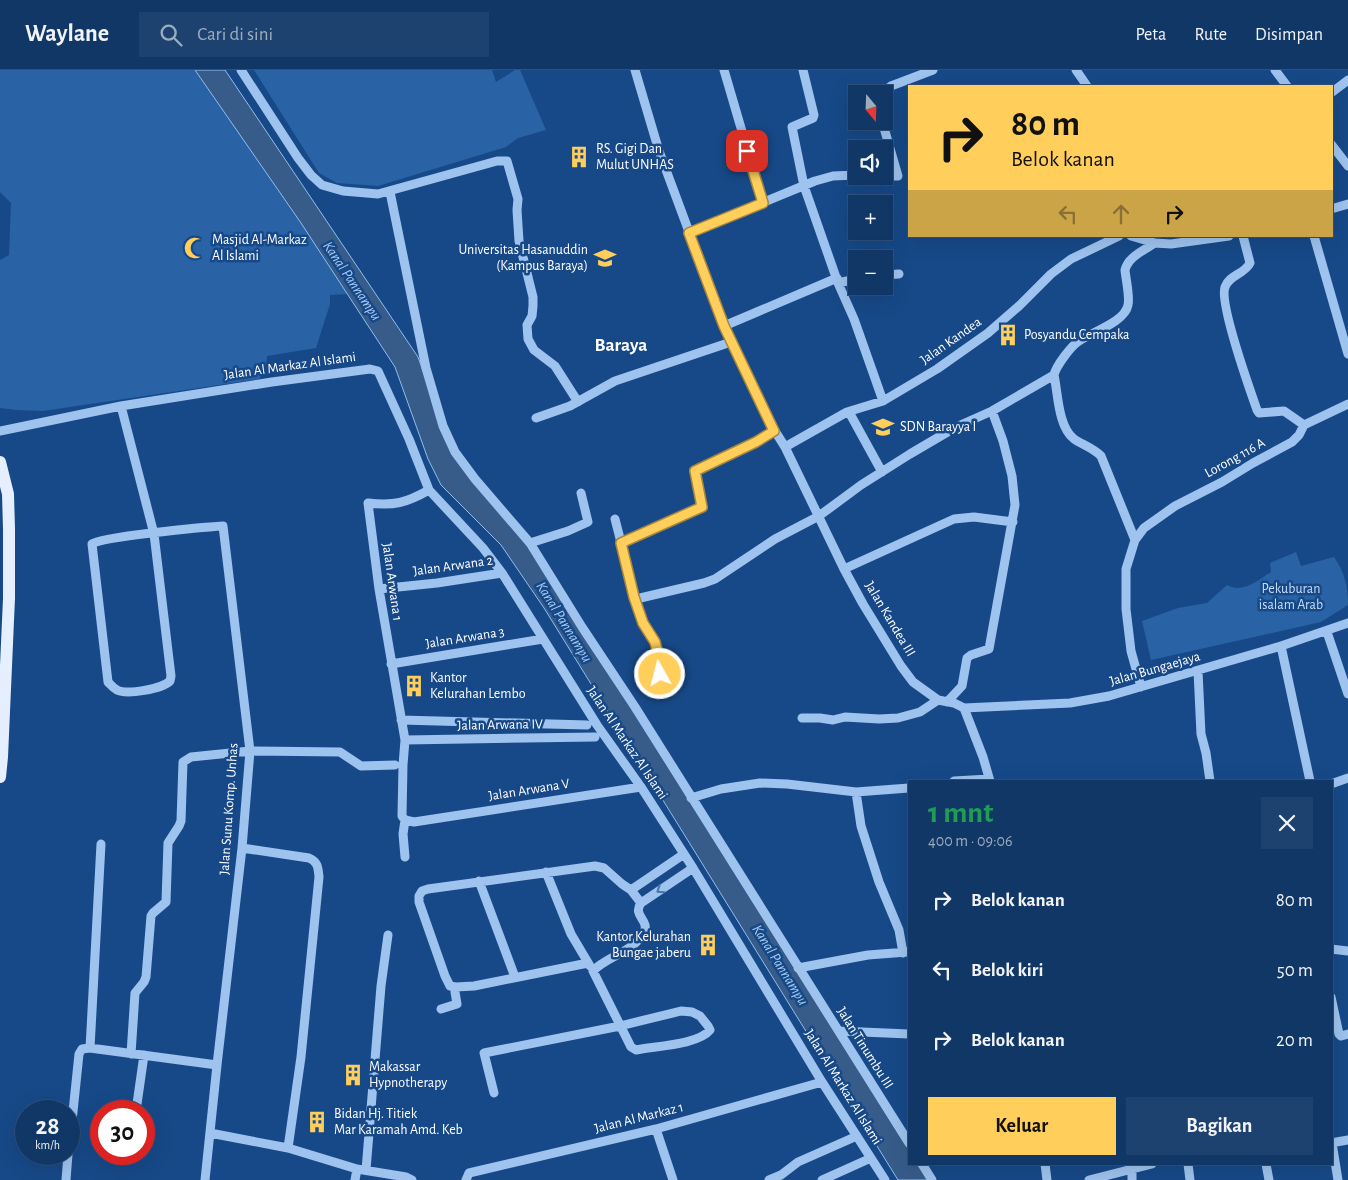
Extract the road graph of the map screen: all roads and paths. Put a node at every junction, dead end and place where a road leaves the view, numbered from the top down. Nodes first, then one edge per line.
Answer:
1 (241, 70) edge
2 (635, 70) edge
3 (724, 70) edge
4 (803, 70) edge
5 (933, 70) edge
6 (1076, 70) edge
7 (1275, 70) edge
8 (1348, 80) edge
9 (893, 85) edge
10 (1086, 85) edge
11 (1286, 85) edge
12 (1333, 91) edge
13 (1333, 147) edge
14 (893, 159) edge
15 (1348, 166) edge
16 (848, 175) edge
17 (893, 176) edge
18 (804, 186) junction
19 (390, 192) junction
20 (763, 203) junction
21 (1348, 204) edge
22 (1333, 208) edge
23 (689, 233) junction
24 (1117, 237) edge
25 (1134, 237) edge
26 (1223, 237) edge
27 (1243, 237) edge
28 (1314, 237) edge
29 (1155, 243) junction
30 (893, 274) edge
31 (899, 274) dead end
32 (848, 279) edge
33 (838, 280) junction
34 (724, 326) junction
35 (731, 342) junction
36 (1348, 354) edge
37 (1054, 375) junction
38 (883, 401) junction
39 (578, 402) junction
40 (1348, 404) edge
41 (121, 406) junction
42 (992, 411) junction
43 (849, 412) junction
44 (536, 418) dead end
45 (1304, 425) junction
46 (0, 431) edge
47 (774, 431) junction
48 (784, 447) junction
49 (1, 469) edge
50 (882, 472) junction
51 (429, 490) junction
52 (581, 493) dead end
53 (819, 516) junction
54 (615, 519) dead end
55 (1012, 522) junction
56 (154, 534) junction
57 (1135, 540) junction
58 (530, 543) junction
59 (621, 543) junction
60 (844, 569) junction
61 (502, 572) junction
62 (378, 588) junction
63 (636, 599) junction
64 (1348, 623) edge
65 (1326, 632) junction
66 (543, 639) junction
67 (1281, 646) junction
68 (391, 664) junction
69 (1198, 671) junction
70 (660, 674) dead end
71 (1141, 687) junction
72 (1348, 694) edge
73 (942, 701) junction
74 (964, 708) junction
75 (802, 718) dead end
76 (401, 720) junction
77 (587, 725) dead end
78 (595, 737) dead end
79 (405, 740) junction
80 (250, 751) junction
81 (1, 757) edge
82 (395, 765) dead end
83 (0, 777) edge
84 (1348, 778) edge
85 (990, 780) edge
86 (1210, 780) edge
87 (1310, 780) edge
88 (1333, 783) edge
89 (641, 787) junction
90 (908, 788) edge
91 (856, 792) junction
92 (692, 798) junction
93 (405, 820) junction
94 (101, 844) dead end
95 (242, 848) junction
96 (684, 854) junction
97 (405, 857) dead end
98 (693, 868) junction
99 (546, 872) junction
100 (479, 881) junction
101 (631, 890) junction
102 (640, 903) junction
103 (388, 935) dead end
104 (1333, 949) edge
105 (1348, 951) edge
106 (906, 952) edge
107 (590, 967) junction
108 (798, 968) junction
109 (515, 977) junction
110 (456, 987) junction
111 (1333, 1006) edge
112 (440, 1008) dead end
113 (620, 1026) junction
114 (839, 1031) junction
115 (908, 1034) edge
116 (1348, 1034) edge
117 (90, 1048) junction
118 (131, 1054) junction
119 (144, 1056) junction
120 (217, 1065) junction
121 (822, 1082) junction
122 (494, 1093) dead end
123 (75, 1100) edge
124 (138, 1100) edge
125 (656, 1129) junction
126 (210, 1133) junction
127 (857, 1136) junction
128 (1348, 1140) edge
129 (908, 1141) edge
130 (1333, 1143) edge
131 (288, 1148) junction
132 (1333, 1149) edge
133 (871, 1158) junction
134 (68, 1165) edge
135 (923, 1165) edge
136 (1045, 1165) edge
137 (1147, 1165) edge
138 (1188, 1165) edge
139 (1266, 1165) edge
140 (1132, 1168) junction
141 (362, 1170) junction
142 (66, 1180) edge
143 (205, 1180) edge
144 (355, 1180) edge
145 (412, 1180) edge
146 (466, 1180) edge
147 (673, 1180) edge
148 (769, 1180) edge
149 (822, 1180) edge
150 (884, 1180) edge
151 (932, 1180) edge
152 (1047, 1180) edge
153 (1090, 1180) edge
154 (1132, 1180) edge
155 (1190, 1180) edge
156 (1269, 1180) edge
157 (1338, 1180) edge

1 - 19 street
2 - 23 street, Jalan Kandea III
3 - 20 street
4 - 18 street
5 - 9 street
6 - 10 street
7 - 11 street
8 - 12 street
13 - 15 street
14 - 17 street
16 - 18 street
18 - 20 street
18 - 33 street
19 - 39 street
19 - 58 street, Jalan Tinumbu III
20 - 23 street
21 - 22 street
23 - 34 street, Jalan Kandea III
24 - 38 street, Jalan Kandea
25 - 29 street
26 - 29 street
27 - 45 street
28 - 36 street
29 - 37 street
30 - 31 street
32 - 33 street
33 - 34 street
33 - 38 street
34 - 35 street, Jalan Kandea III
35 - 39 street
35 - 47 street, Jalan Kandea III
37 - 42 street
37 - 57 street
38 - 43 street, Jalan Kandea
39 - 44 street
40 - 45 street, Lorong 116 A
41 - 46 street, Jalan Al Markaz Al Islami
41 - 51 street, Jalan Al Markaz Al Islami
41 - 56 street
42 - 50 street
42 - 55 street
43 - 48 street, Jalan Kandea
43 - 50 street
45 - 57 street, Lorong 116 A
47 - 48 street, Jalan Kandea III
47 - 59 street
48 - 53 street, Jalan Kandea III
49 - 81 main road
50 - 53 street
51 - 61 street, Jalan Al Markaz Al Islami
51 - 62 street, Jalan Arwana 1
52 - 58 street
53 - 60 street, Jalan Kandea III
53 - 63 street
54 - 59 street
55 - 60 street
55 - 73 street
56 - 56 street
56 - 80 street, Jalan Sunu Komp. Unhas
57 - 71 street
58 - 92 street, Jalan Tinumbu III
59 - 63 street
60 - 73 street, Jalan Kandea III
61 - 62 street, Jalan Arwana 2
61 - 66 street, Jalan Al Markaz Al Islami
62 - 68 street, Jalan Arwana 1
63 - 70 street
64 - 65 street, Jalan Bungaejaya
65 - 67 street, Jalan Bungaejaya
65 - 72 street
66 - 68 street, Jalan Arwana 3
66 - 89 street, Jalan Al Markaz Al Islami
67 - 69 street, Jalan Bungaejaya
67 - 87 street
68 - 76 street, Jalan Arwana 1
69 - 71 street, Jalan Bungaejaya
69 - 86 street
71 - 74 street, Jalan Bungaejaya
73 - 74 street, Jalan Kandea III
73 - 75 street
74 - 85 street
76 - 77 street
76 - 79 street, Jalan Arwana 1
78 - 79 street, Jalan Arwana IV
79 - 93 street, Jalan Arwana 1
80 - 82 street
80 - 95 street, Jalan Sunu Komp. Unhas
80 - 118 street
81 - 83 main road
84 - 88 street
89 - 93 street, Jalan Arwana V
89 - 96 street, Jalan Al Markaz Al Islami
90 - 91 street
91 - 92 street
91 - 106 street
92 - 108 street, Jalan Tinumbu III
93 - 97 street, Jalan Arwana 1
94 - 117 street
95 - 120 street, Jalan Sunu Komp. Unhas
95 - 131 street
96 - 98 street, Jalan Al Markaz Al Islami
96 - 101 street
98 -> 102 street
98 - 121 street, Jalan Al Markaz Al Islami
99 - 100 street
99 - 101 street
99 - 107 street
100 - 109 street
100 - 110 street
101 - 102 street
102 - 107 street
103 - 141 street
104 - 105 street
106 - 108 street
107 - 109 street
107 - 113 street
108 - 114 street, Jalan Tinumbu III
109 - 110 street
110 - 112 street
111 - 116 street
113 - 113 street
113 - 122 street
114 - 115 street
114 - 129 street, Jalan Tinumbu III
117 - 118 street
117 - 123 street
118 - 119 street
119 - 120 street
119 - 124 street
120 - 126 street, Jalan Sunu Komp. Unhas
121 - 125 street, Jalan Al Markaz 1
121 - 127 street, Jalan Al Markaz Al Islami
125 - 146 street, Jalan Al Markaz 1
125 - 147 street
126 - 131 street
126 - 143 street, Jalan Sunu Komp. Unhas
127 - 133 street, Jalan Al Markaz Al Islami
127 - 148 street
128 - 130 street
131 - 141 street
132 - 157 street
133 - 149 street
133 - 150 street, Jalan Al Markaz Al Islami
134 - 142 street
135 - 151 street
136 - 152 street
137 - 140 street
138 - 155 street
139 - 156 street
140 - 153 street
140 - 154 street
141 - 144 street
141 - 145 street

